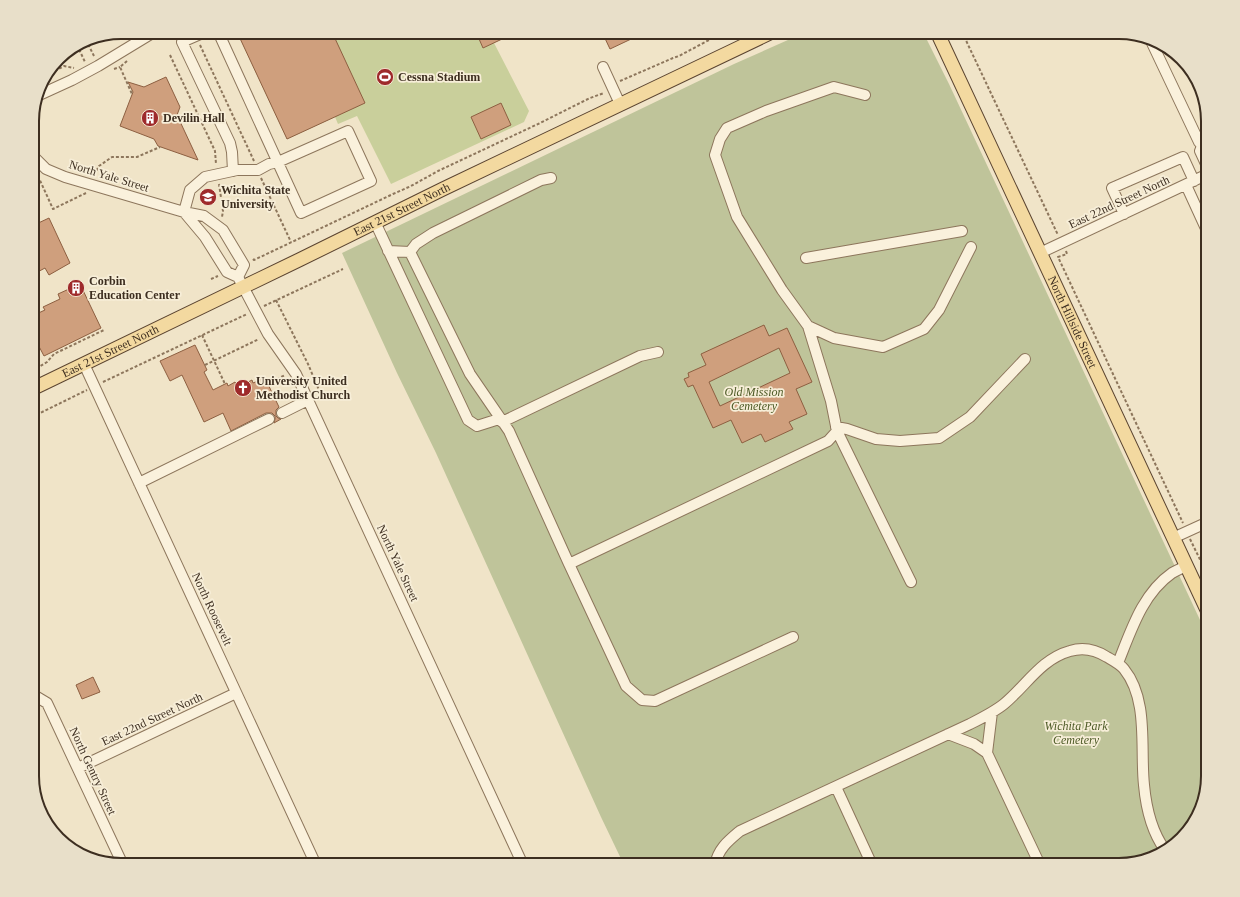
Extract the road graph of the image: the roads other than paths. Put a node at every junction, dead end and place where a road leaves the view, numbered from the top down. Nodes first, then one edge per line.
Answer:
1 (149, 39) edge
2 (188, 39) edge
3 (221, 39) edge
4 (757, 39) edge
5 (940, 39) edge
6 (1154, 47) edge
7 (604, 67) dead end
8 (44, 93) edge
9 (865, 95) dead end
10 (620, 104) junction
11 (1201, 139) edge
12 (1201, 147) edge
13 (1183, 156) junction
14 (39, 162) edge
15 (278, 162) junction
16 (233, 171) junction
17 (551, 178) dead end
18 (1201, 178) edge
19 (1190, 183) junction
20 (184, 212) junction
21 (1124, 214) junction
22 (1201, 214) edge
23 (375, 222) junction
24 (962, 231) dead end
25 (971, 247) dead end
26 (388, 251) junction
27 (410, 252) junction
28 (1040, 253) junction
29 (806, 258) dead end
30 (240, 282) junction
31 (808, 326) junction
32 (658, 352) dead end
33 (1025, 359) dead end
34 (84, 364) junction
35 (39, 386) edge
36 (308, 400) junction
37 (282, 413) dead end
38 (269, 419) dead end
39 (501, 421) junction
40 (837, 429) junction
41 (140, 483) junction
42 (1201, 525) edge
43 (1173, 538) junction
44 (570, 564) junction
45 (1186, 566) junction
46 (911, 582) dead end
47 (1201, 597) edge
48 (793, 637) dead end
49 (1118, 663) junction
50 (236, 693) junction
51 (39, 698) edge
52 (992, 712) junction
53 (948, 734) junction
54 (987, 753) junction
55 (78, 768) junction
56 (836, 787) junction
57 (1162, 846) edge
58 (120, 858) edge
59 (313, 858) edge
60 (520, 858) edge
61 (717, 858) edge
62 (869, 858) edge
63 (1037, 858) edge

1 - 8 street
2 - 16 street
3 - 15 street
4 - 10 main road, East 21st Street North
5 - 28 main road, North Hillside Street
6 - 11 street
7 - 10 street
9 - 31 street
10 - 23 main road, East 21st Street North
12 - 13 street
13 - 19 street
13 - 21 street
14 - 20 street, North Yale Street
15 - 15 street
15 - 16 street
16 - 20 street
17 - 27 street
18 - 19 street, East 22nd Street North
19 - 21 street, East 22nd Street North
19 - 22 street
20 - 30 street, North Yale Street
20 - 30 street, North Yale Street
21 - 28 street, East 22nd Street North
23 - 26 street
23 - 30 main road, East 21st Street North
24 - 29 street
25 - 31 street
26 - 27 street
26 - 39 street
27 - 39 street
28 - 43 main road, North Hillside Street
30 - 34 main road, East 21st Street North
30 - 36 street, North Yale Street
31 - 40 street
32 - 39 street
33 - 40 street
34 - 35 main road, East 21st Street North
34 - 41 street, North Roosevelt
36 - 37 street
36 - 60 street, North Yale Street
38 - 41 street
39 - 44 street
40 - 44 street
40 - 46 street
41 - 50 street, North Roosevelt
42 - 43 street
43 - 45 main road, North Hillside Street
44 - 48 street
45 - 47 main road, North Hillside Street
45 - 49 street
49 - 52 street
49 - 57 street
50 - 55 street, East 22nd Street North
50 - 59 street, North Roosevelt
51 - 55 street, North Gentry Street
52 - 53 street
52 - 54 street
53 - 54 street
53 - 56 street
54 - 63 street
55 - 58 street, North Gentry Street
56 - 61 street
56 - 62 street

